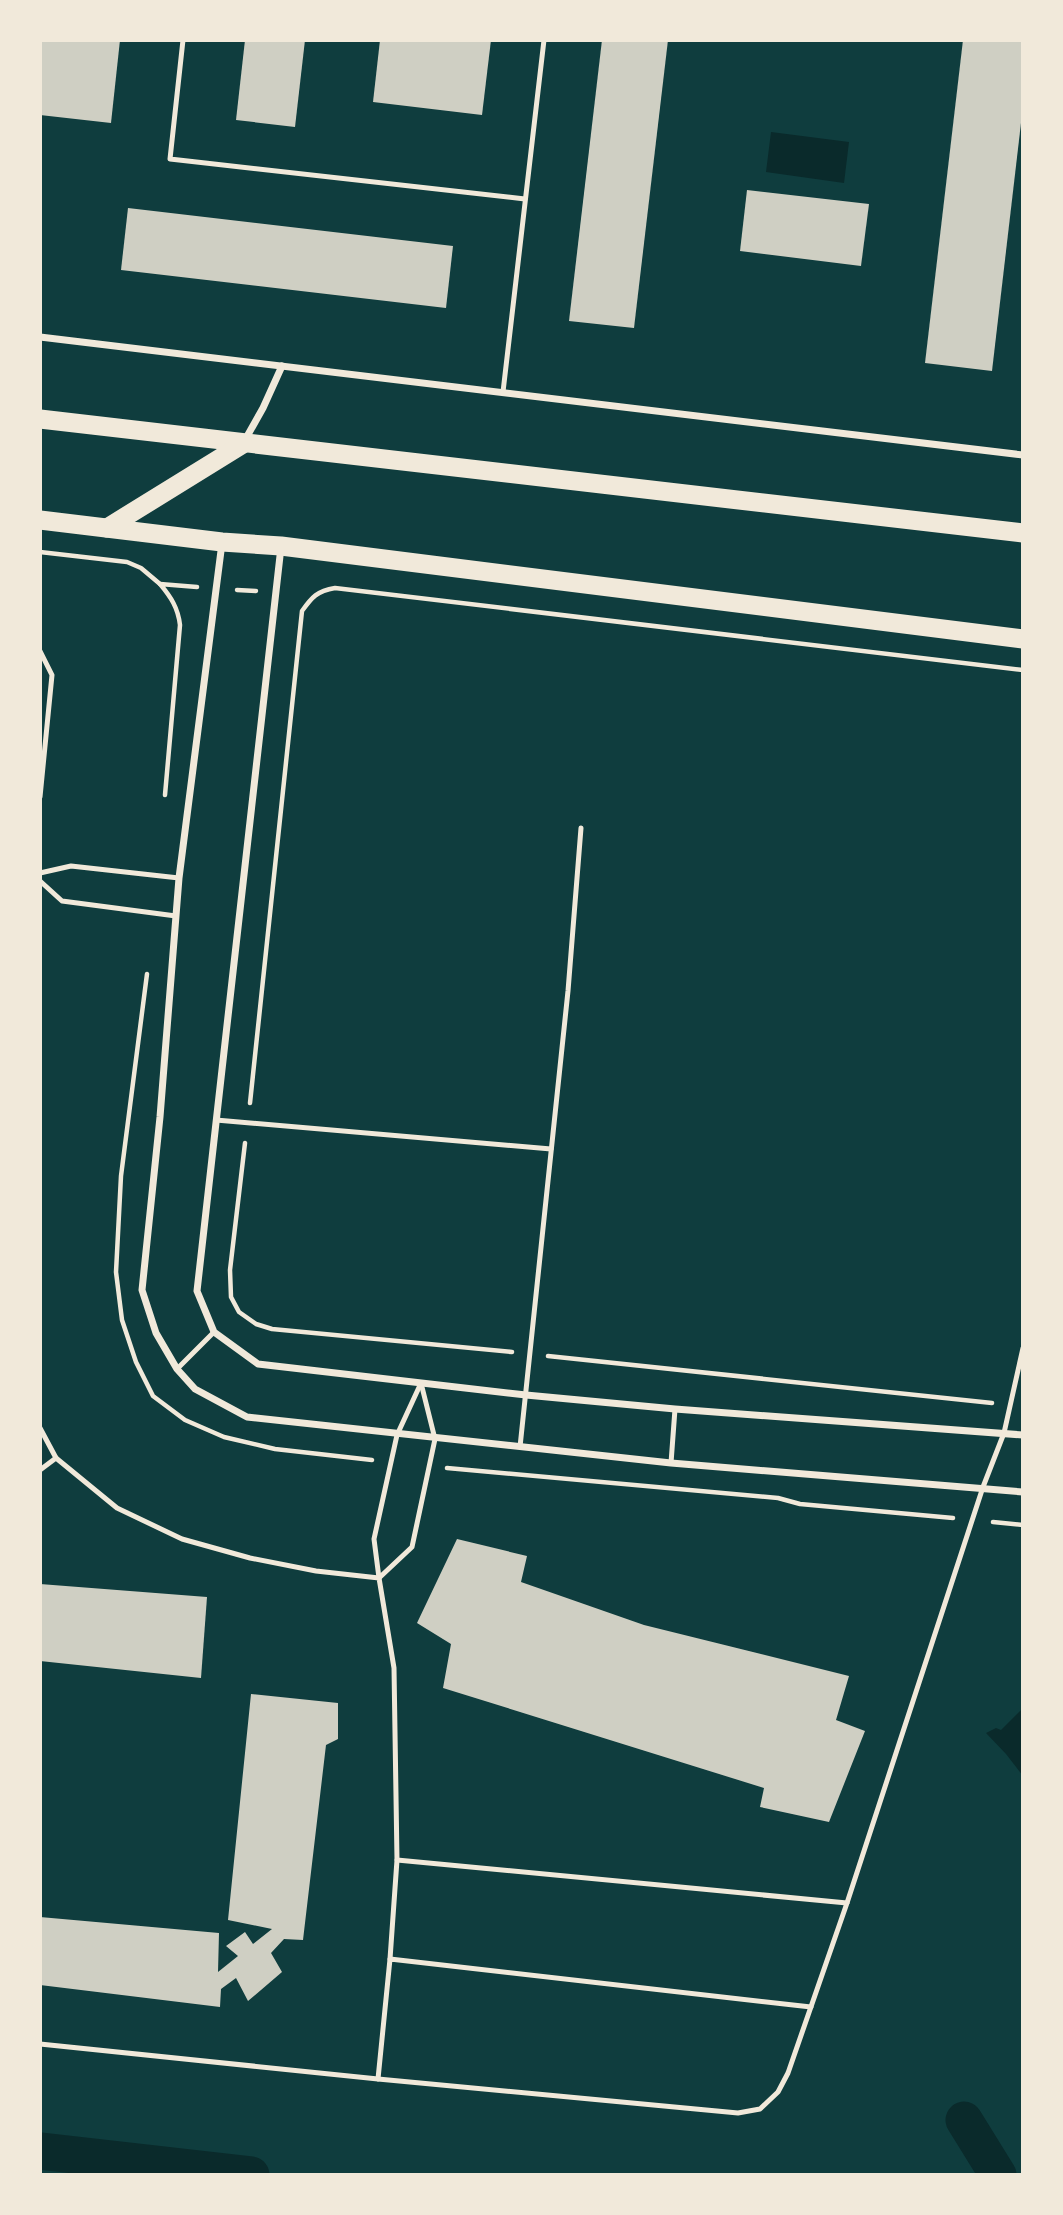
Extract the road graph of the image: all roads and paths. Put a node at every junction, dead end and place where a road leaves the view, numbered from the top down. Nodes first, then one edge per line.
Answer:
1 (183, 40) edge
2 (544, 40) edge
3 (525, 199) junction
4 (40, 337) edge
5 (282, 366) junction
6 (503, 392) junction
7 (40, 419) edge
8 (243, 444) junction
9 (1023, 455) edge
10 (40, 520) edge
11 (107, 528) junction
12 (1023, 533) edge
13 (222, 542) junction
14 (281, 546) junction
15 (40, 552) edge
16 (160, 584) dead end
17 (1023, 639) edge
18 (40, 651) edge
19 (1023, 670) edge
20 (170, 745) dead end
21 (40, 797) edge
22 (165, 797) dead end
23 (581, 828) dead end
24 (40, 873) edge
25 (179, 878) junction
26 (40, 881) edge
27 (176, 916) junction
28 (148, 964) dead end
29 (216, 1120) junction
30 (248, 1123) junction
31 (551, 1149) junction
32 (214, 1332) junction
33 (1023, 1348) edge
34 (530, 1354) junction
35 (177, 1369) junction
36 (421, 1383) junction
37 (526, 1395) junction
38 (1011, 1405) junction
39 (675, 1409) junction
40 (40, 1428) edge
41 (1004, 1433) junction
42 (397, 1435) junction
43 (1023, 1435) edge
44 (435, 1439) junction
45 (520, 1447) junction
46 (55, 1458) junction
47 (390, 1462) junction
48 (671, 1463) junction
49 (429, 1467) junction
50 (40, 1470) edge
51 (983, 1487) junction
52 (1023, 1492) edge
53 (972, 1520) junction
54 (1023, 1525) edge
55 (379, 1578) junction
56 (397, 1860) junction
57 (847, 1903) junction
58 (390, 1959) junction
59 (811, 2007) junction
60 (40, 2044) edge
61 (378, 2079) junction

1 - 3 lane
2 - 3 lane
3 - 6 lane
4 - 5 street
5 - 6 street
5 - 8 street
6 - 9 street
7 - 8 highway
8 - 11 highway
8 - 12 highway
10 - 11 highway
11 - 13 highway
13 - 14 highway
13 - 25 street
14 - 17 highway
14 - 29 street
15 - 16 path
18 - 21 lane
19 - 30 path
20 - 22 path
23 - 31 lane
24 - 25 lane
25 - 27 street
26 - 27 lane
27 - 35 street
28 - 47 path
29 - 30 lane
29 - 32 street
30 - 31 lane
30 - 34 path
31 - 34 lane
32 - 35 lane
32 - 36 street
33 - 38 lane
34 - 37 lane
34 - 38 path
35 - 42 street
36 - 37 street
36 - 42 lane
36 - 44 lane
37 - 39 street
37 - 45 lane
38 - 41 lane
39 - 41 street
39 - 48 lane
40 - 46 lane
41 - 43 street
41 - 51 lane
42 - 44 street
42 - 47 lane
44 - 45 street
44 - 49 lane
45 - 48 street
46 - 50 lane
46 - 55 lane
47 - 55 lane
48 - 51 street
49 - 53 path
49 - 55 lane
51 - 52 street
51 - 53 lane
53 - 54 path
53 - 57 lane
55 - 56 lane
56 - 57 lane
56 - 58 lane
57 - 59 lane
58 - 59 lane
58 - 61 lane
59 - 61 lane
60 - 61 lane

